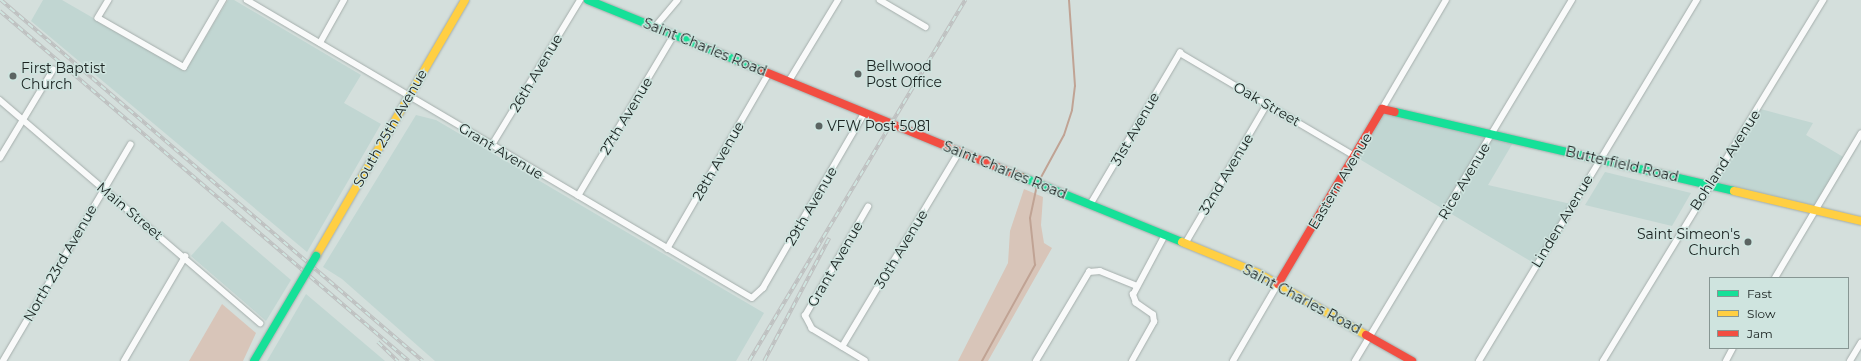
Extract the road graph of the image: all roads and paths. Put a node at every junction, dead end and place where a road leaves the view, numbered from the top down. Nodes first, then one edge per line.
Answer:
1 (109, 0) edge
2 (223, 0) edge
3 (247, 0) edge
4 (344, 0) edge
5 (465, 0) edge
6 (580, 0) edge
7 (588, 0) edge
8 (678, 0) edge
9 (838, 0) edge
10 (880, 0) edge
11 (1446, 0) edge
12 (1572, 0) edge
13 (1697, 0) edge
14 (1823, 0) edge
15 (655, 27) junction
16 (926, 27) dead end
17 (674, 35) junction
18 (320, 43) junction
19 (1180, 53) joint
20 (53, 70) dead end
21 (769, 73) junction
22 (789, 81) junction
23 (409, 96) junction
24 (0, 100) edge
25 (1267, 104) junction
26 (1382, 109) junction
27 (865, 112) junction
28 (23, 119) junction
29 (1861, 134) edge
30 (1491, 135) junction
31 (130, 145) dead end
32 (492, 145) junction
33 (960, 152) junction
34 (1355, 156) junction
35 (0, 158) edge
36 (1601, 159) junction
37 (1710, 185) junction
38 (104, 189) junction
39 (578, 196) junction
40 (1090, 205) junction
41 (868, 207) dead end
42 (1816, 210) junction
43 (1861, 221) edge
44 (1165, 235) junction
45 (1185, 244) junction
46 (667, 249) junction
47 (185, 257) junction
48 (1776, 277) edge
49 (1278, 284) junction
50 (1137, 286) junction
51 (755, 298) joint
52 (260, 323) dead end
53 (1370, 336) junction
54 (1861, 343) edge
55 (842, 347) junction
56 (1732, 349) edge
57 (2, 361) edge
58 (124, 361) edge
59 (254, 361) edge
60 (865, 361) edge
61 (1036, 361) edge
62 (1132, 361) edge
63 (1233, 361) edge
64 (1355, 361) edge
65 (1412, 361) edge
66 (1479, 361) edge
67 (1602, 361) edge
68 (1726, 361) edge
69 (1850, 361) edge

1 - 2 street
3 - 18 street, Grant Avenue
4 - 18 street
5 - 23 main road, South 25th Avenue
6 - 32 street, 26th Avenue
7 - 15 main road, Saint Charles Road
8 - 15 street
9 - 22 street
10 - 16 street
11 - 26 street, Eastern Avenue
12 - 30 street, Rice Avenue
13 - 36 street, Linden Avenue
14 - 37 street, Bohland Avenue
15 - 17 main road, Saint Charles Road
17 - 21 main road, Saint Charles Road
17 - 39 street, 27th Avenue
18 - 23 street, Grant Avenue
19 - 25 street, Oak Street
19 - 40 street, 31st Avenue
20 - 28 street
21 - 22 main road, Saint Charles Road
21 - 46 street, 28th Avenue
22 - 27 main road, Saint Charles Road
23 - 32 street, Grant Avenue
23 - 59 main road, South 25th Avenue, bridge
24 - 28 street, Main Street
25 - 34 street, Oak Street
25 - 45 street, 32nd Avenue
26 - 30 main road, Butterfield Road
26 - 34 main road, Eastern Avenue
27 - 33 main road, Saint Charles Road
27 - 51 street, 29th Avenue
28 - 35 street
28 - 38 street, Main Street
29 - 42 street
30 - 36 main road, Butterfield Road
30 - 53 street, Rice Avenue
31 - 38 street, North 23rd Avenue
32 - 39 street, Grant Avenue
33 - 40 main road, Saint Charles Road
33 - 55 street, 30th Avenue
34 - 49 main road, Eastern Avenue
36 - 37 main road, Butterfield Road
36 - 66 street, Linden Avenue
37 - 42 main road, Butterfield Road
37 - 67 street, Bohland Avenue
38 - 47 street, Main Street
38 - 57 street, North 23rd Avenue
39 - 46 street, Grant Avenue
40 - 44 main road, Saint Charles Road
41 - 55 street, Grant Avenue
42 - 43 main road, Butterfield Road
42 - 48 street
44 - 45 main road, Saint Charles Road
44 - 50 street
45 - 49 main road, Saint Charles Road
46 - 51 street, Grant Avenue
47 - 52 street, Main Street
47 - 58 street
49 - 53 main road, Saint Charles Road
49 - 63 street, Eastern Avenue
50 - 61 street
50 - 62 street
53 - 64 street, Rice Avenue
53 - 65 main road, Saint Charles Road
54 - 69 street
55 - 60 street, Grant Avenue
56 - 68 street

